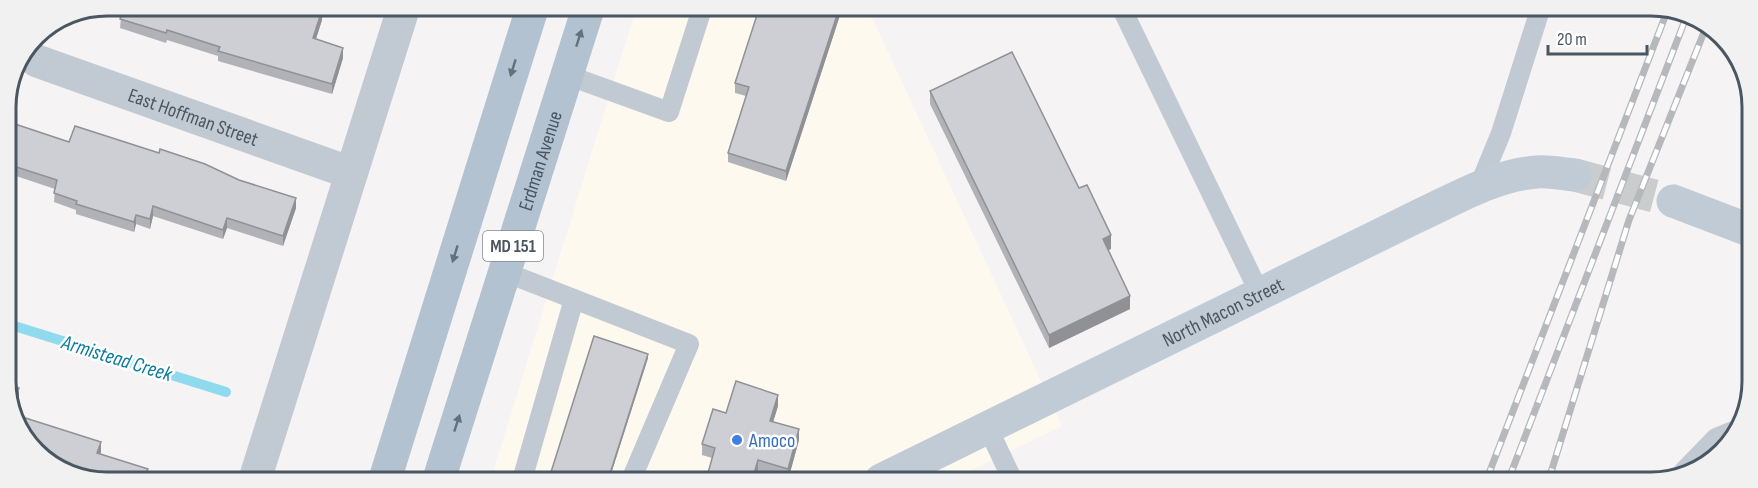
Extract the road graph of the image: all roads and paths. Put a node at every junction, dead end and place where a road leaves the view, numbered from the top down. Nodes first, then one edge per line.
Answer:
1 (401, 16) edge
2 (530, 16) edge
3 (586, 16) edge
4 (699, 16) edge
5 (1125, 16) edge
6 (1538, 16) edge
7 (37, 61) dead end
8 (567, 75) junction
9 (351, 173) junction
10 (1575, 175) tunnel mouth
11 (1478, 189) junction
12 (1673, 201) tunnel mouth
13 (1742, 227) edge
14 (505, 272) junction
15 (1260, 294) junction
16 (574, 299) junction
17 (988, 428) junction
18 (1723, 435) edge
19 (1695, 459) edge
20 (898, 471) edge
21 (1009, 471) edge
22 (257, 472) edge
23 (387, 472) edge
24 (441, 472) edge
25 (524, 472) edge
26 (635, 472) edge

1 - 9 street
2 -> 23 main road, MD 151
8 -> 3 main road, Erdman Avenue / MD 151
4 - 8 lane
5 - 15 lane
6 - 11 lane
7 - 9 street, East Hoffman Street
8 - 14 main road, Erdman Avenue / MD 151
9 - 22 street
10 - 11 street, North Macon Street
11 - 15 street, North Macon Street
12 - 13 street
14 - 16 lane
24 -> 14 main road, Erdman Avenue / MD 151
15 - 17 street, North Macon Street
16 - 25 lane
16 - 26 lane
17 - 20 street, North Macon Street
17 - 21 lane
18 - 19 lane

